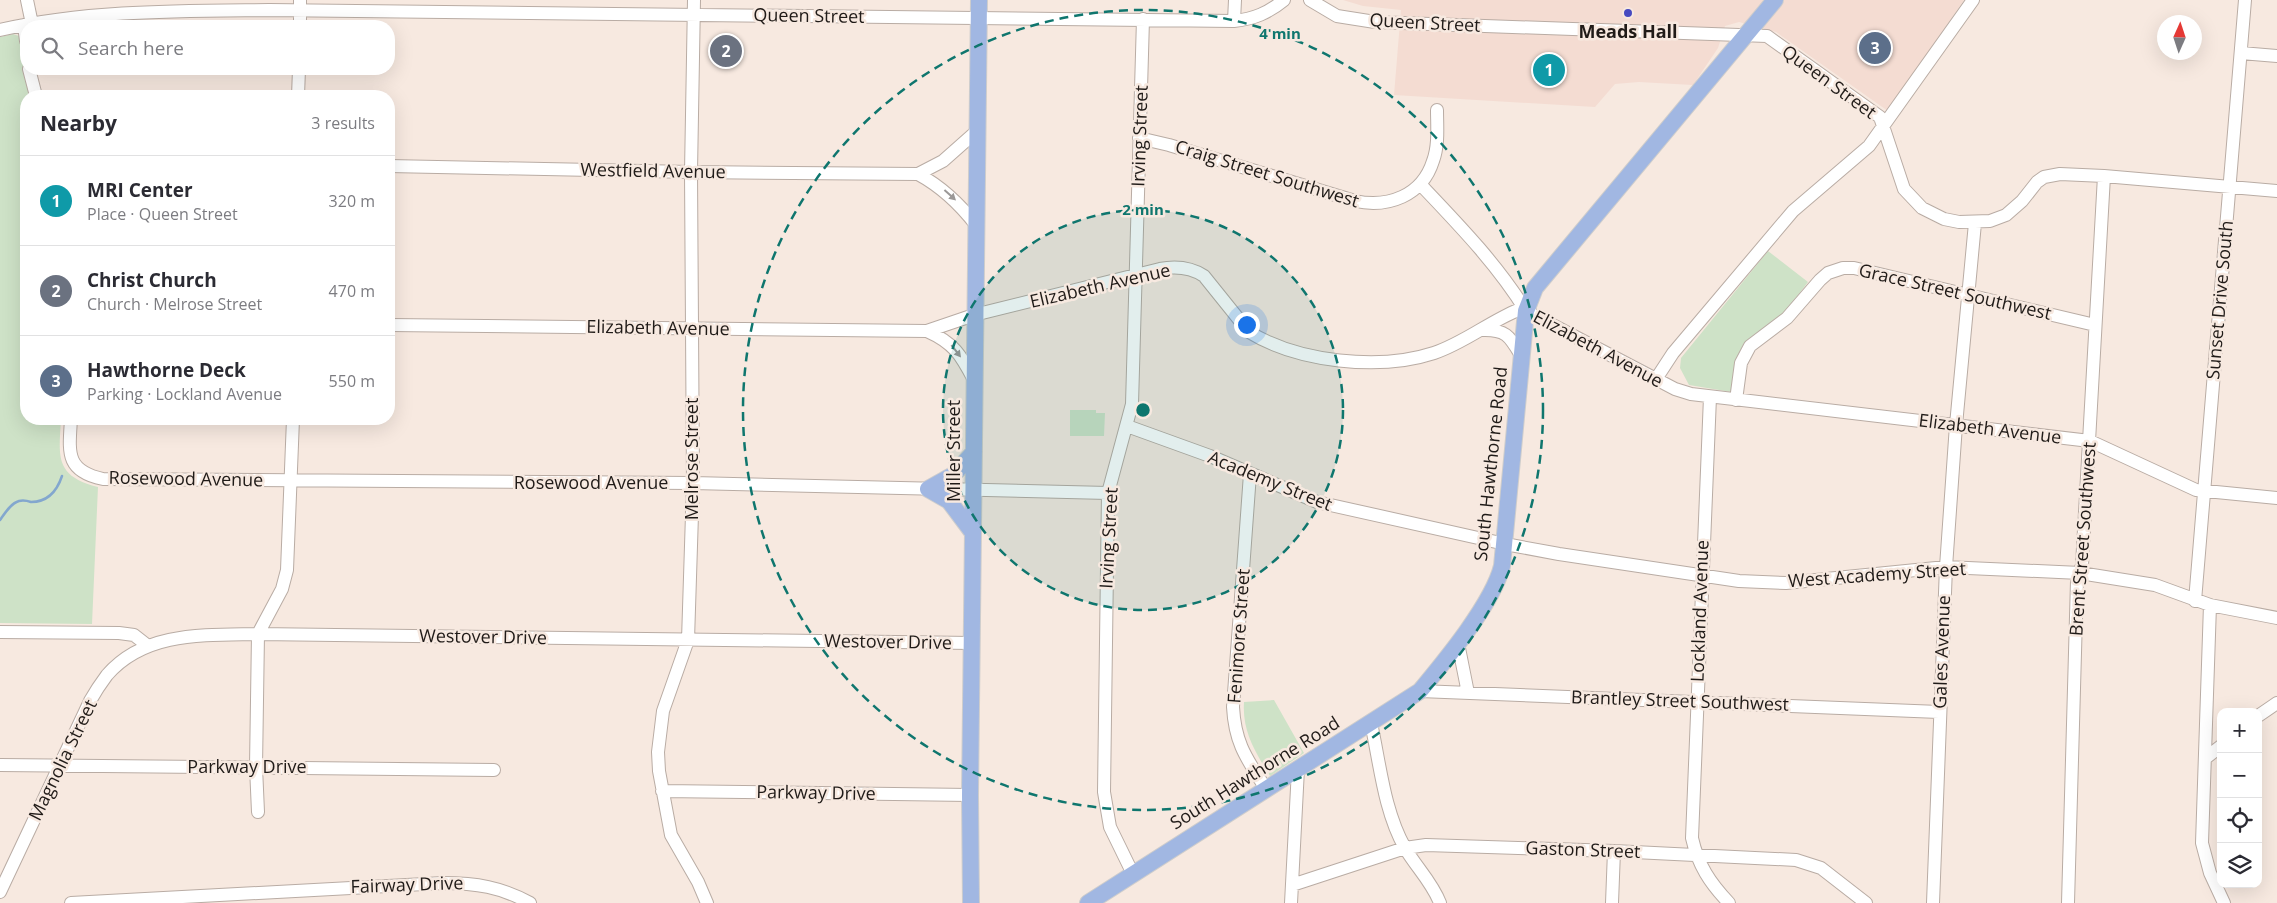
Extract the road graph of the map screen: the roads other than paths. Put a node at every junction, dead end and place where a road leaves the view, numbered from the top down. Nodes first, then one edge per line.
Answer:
1 (27, 0) edge
2 (694, 0) edge
3 (979, 0) edge
4 (1235, 0) edge
5 (1284, 0) edge
6 (1310, 0) edge
7 (1775, 0) edge
8 (1973, 0) edge
9 (2245, 0) edge
10 (234, 5) edge
11 (300, 5) edge
12 (491, 6) edge
13 (694, 14) junction
14 (979, 18) junction
15 (1143, 19) junction
16 (28, 20) edge
17 (62, 20) edge
18 (300, 20) edge
19 (1234, 21) junction
20 (20, 26) edge
21 (0, 30) edge
22 (1745, 36) junction
23 (2241, 53) junction
24 (2277, 56) edge
25 (31, 75) edge
26 (299, 75) edge
27 (34, 90) edge
28 (298, 90) edge
29 (1437, 110) dead end
30 (1883, 127) junction
31 (978, 130) junction
32 (1140, 138) junction
33 (395, 166) edge
34 (691, 172) junction
35 (918, 174) junction
36 (2104, 176) junction
37 (1420, 184) junction
38 (2230, 187) junction
39 (2277, 191) edge
40 (1975, 223) junction
41 (976, 225) junction
42 (1136, 277) junction
43 (1968, 294) junction
44 (1526, 311) junction
45 (974, 315) junction
46 (395, 325) edge
47 (2095, 325) junction
48 (692, 328) junction
49 (1482, 330) junction
50 (928, 331) junction
51 (1522, 357) junction
52 (1656, 379) junction
53 (974, 381) junction
54 (1710, 397) junction
55 (1736, 400) junction
56 (71, 425) edge
57 (293, 425) edge
58 (1127, 426) junction
59 (1956, 426) junction
60 (2090, 441) junction
61 (974, 452) junction
62 (1250, 474) junction
63 (292, 480) junction
64 (693, 484) junction
65 (928, 489) junction
66 (974, 490) junction
67 (1108, 492) junction
68 (2204, 492) junction
69 (2277, 498) edge
70 (973, 533) junction
71 (1505, 544) junction
72 (1946, 567) junction
73 (2080, 573) junction
74 (1701, 577) junction
75 (2195, 601) junction
76 (2210, 605) junction
77 (2277, 618) edge
78 (0, 632) edge
79 (258, 634) junction
80 (688, 640) junction
81 (972, 643) junction
82 (1458, 643) junction
83 (148, 646) junction
84 (1420, 691) junction
85 (1468, 693) junction
86 (1697, 701) junction
87 (2277, 703) edge
88 (1939, 712) junction
89 (2262, 713) edge
90 (1371, 723) junction
91 (2217, 749) edge
92 (2206, 757) junction
93 (0, 765) edge
94 (58, 766) junction
95 (256, 767) junction
96 (1298, 769) junction
97 (494, 770) dead end
98 (1266, 789) junction
99 (662, 791) junction
100 (970, 795) junction
101 (258, 812) dead end
102 (1405, 848) junction
103 (1614, 851) junction
104 (1696, 856) junction
105 (1133, 874) junction
106 (1292, 885) junction
107 (0, 892) edge
108 (264, 897) edge
109 (71, 903) edge
110 (530, 903) edge
111 (707, 903) edge
112 (971, 903) edge
113 (1088, 903) edge
114 (1291, 903) edge
115 (1440, 903) edge
116 (1612, 903) edge
117 (1729, 903) edge
118 (1866, 903) edge
119 (1933, 903) edge
120 (2068, 903) edge
121 (2224, 903) edge

1 - 16 street
2 - 13 street, Melrose Street
3 - 14 main road, Miller Street
4 - 19 street
5 - 19 street, Queen Street
6 - 22 street, Queen Street
7 - 22 main road, South Hawthorne Road
8 - 30 street
9 - 23 street, Sunset Drive South
10 - 11 street, Queen Street
10 - 17 street, Queen Street
11 - 12 street, Queen Street
11 - 18 street
12 - 13 street, Queen Street
13 - 14 street, Queen Street
13 - 34 street, Melrose Street
14 - 15 street, Queen Street
14 - 31 main road, Miller Street
15 - 19 street, Queen Street
15 - 32 street, Irving Street
20 - 21 street, Queen Street
22 - 30 street, Queen Street
22 - 44 main road, South Hawthorne Road
23 - 24 street
23 - 38 street, Sunset Drive South
25 - 27 street
26 - 28 street
29 - 37 street, Craig Street Southwest
30 - 40 street, Queen Street
30 - 52 street
31 - 35 street, Westfield Avenue
31 - 41 main road, Miller Street
32 - 37 street, Craig Street Southwest
32 - 42 street, Irving Street
33 - 34 street, Westfield Avenue
34 - 35 street, Westfield Avenue
34 - 48 street, Melrose Street
35 -> 41 street, Westfield Avenue
36 - 38 street, Queen Street
36 - 40 street, Queen Street
36 - 47 street, Brent Street Southwest
37 - 44 street
38 - 39 street, Queen Street
38 - 68 street, Sunset Drive South
40 - 43 street, Gales Avenue
41 - 45 main road, Miller Street
42 - 45 street, Elizabeth Avenue
42 - 49 street, Elizabeth Avenue
42 - 58 street, Irving Street
43 - 47 street, Grace Street Southwest
43 - 55 street, Grace Street Southwest
43 - 59 street, Gales Avenue
44 - 49 street, Elizabeth Avenue
44 - 51 main road, South Hawthorne Road
44 - 52 street, Elizabeth Avenue
45 - 50 street, Elizabeth Avenue
45 - 53 main road, Miller Street
46 - 48 street, Elizabeth Avenue
47 - 60 street, Brent Street Southwest
48 - 50 street, Elizabeth Avenue
48 - 64 street, Melrose Street
49 - 51 street
50 -> 53 street, Elizabeth Avenue
51 - 71 main road, South Hawthorne Road
52 - 54 street, Elizabeth Avenue
53 - 61 main road, Miller Street
54 - 55 street, Elizabeth Avenue
54 - 74 street, Lockland Avenue
55 - 59 street, Elizabeth Avenue
56 - 63 street, Rosewood Avenue
57 - 63 street
58 - 62 street, Academy Street
58 - 67 street, Irving Street
59 - 60 street, Elizabeth Avenue
59 - 72 street, Gales Avenue
60 - 68 street, Elizabeth Avenue
60 - 73 street, Brent Street Southwest
61 - 65 main road
61 - 66 main road, Miller Street
62 - 71 street, Academy Street
62 - 98 street, Fenimore Street
63 - 64 street, Rosewood Avenue
63 - 79 street
64 - 65 street, Rosewood Avenue
64 - 80 street, Melrose Street
65 - 66 street, Rosewood Avenue
65 - 70 main road
66 - 67 street, Rosewood Avenue
66 - 70 main road, Miller Street
67 - 105 street, Irving Street
68 - 69 street, Elizabeth Avenue
68 - 75 street, Sunset Drive South
70 - 81 main road, Miller Street
71 - 74 street, West Academy Street
71 - 82 main road, South Hawthorne Road
72 - 73 street, West Academy Street
72 - 74 street, West Academy Street
72 - 88 street, Gales Avenue
73 - 75 street, West Academy Street
73 - 120 street, Brent Street Southwest
74 - 86 street, Lockland Avenue
75 - 76 street, West Academy Street
76 - 77 street, West Academy Street
76 - 92 street
78 - 83 street
79 - 80 street, Westover Drive
79 - 83 street, Westover Drive
79 - 95 street
80 - 81 street, Westover Drive
80 - 99 street, Melrose Street
81 - 100 main road, Miller Street
82 - 84 main road, South Hawthorne Road
82 - 85 street
83 - 94 street, Magnolia Street
84 - 85 street, Brantley Street Southwest
84 - 90 main road, South Hawthorne Road
85 - 86 street, Brantley Street Southwest
86 - 88 street, Brantley Street Southwest
86 - 104 street, Lockland Avenue
87 - 89 street
88 - 119 street, Gales Avenue
90 - 96 main road, South Hawthorne Road
90 - 102 street
91 - 92 street
92 - 121 street
93 - 94 street, Parkway Drive
94 - 95 street, Parkway Drive
94 - 107 street, Magnolia Street
95 - 97 street, Parkway Drive
95 - 101 street
96 - 98 main road, South Hawthorne Road
96 - 106 street
98 - 105 main road, South Hawthorne Road
99 - 100 street, Parkway Drive
99 - 111 street, Melrose Street
100 - 112 main road, Miller Street
102 - 103 street, Gaston Street
102 - 106 street, Gaston Street
102 - 115 street
103 - 104 street, Gaston Street
103 - 116 street
104 - 117 street, Lockland Avenue
104 - 118 street, Gaston Street
105 - 113 main road, South Hawthorne Road
106 - 114 street
108 - 109 street, Fairway Drive
108 - 110 street, Fairway Drive

